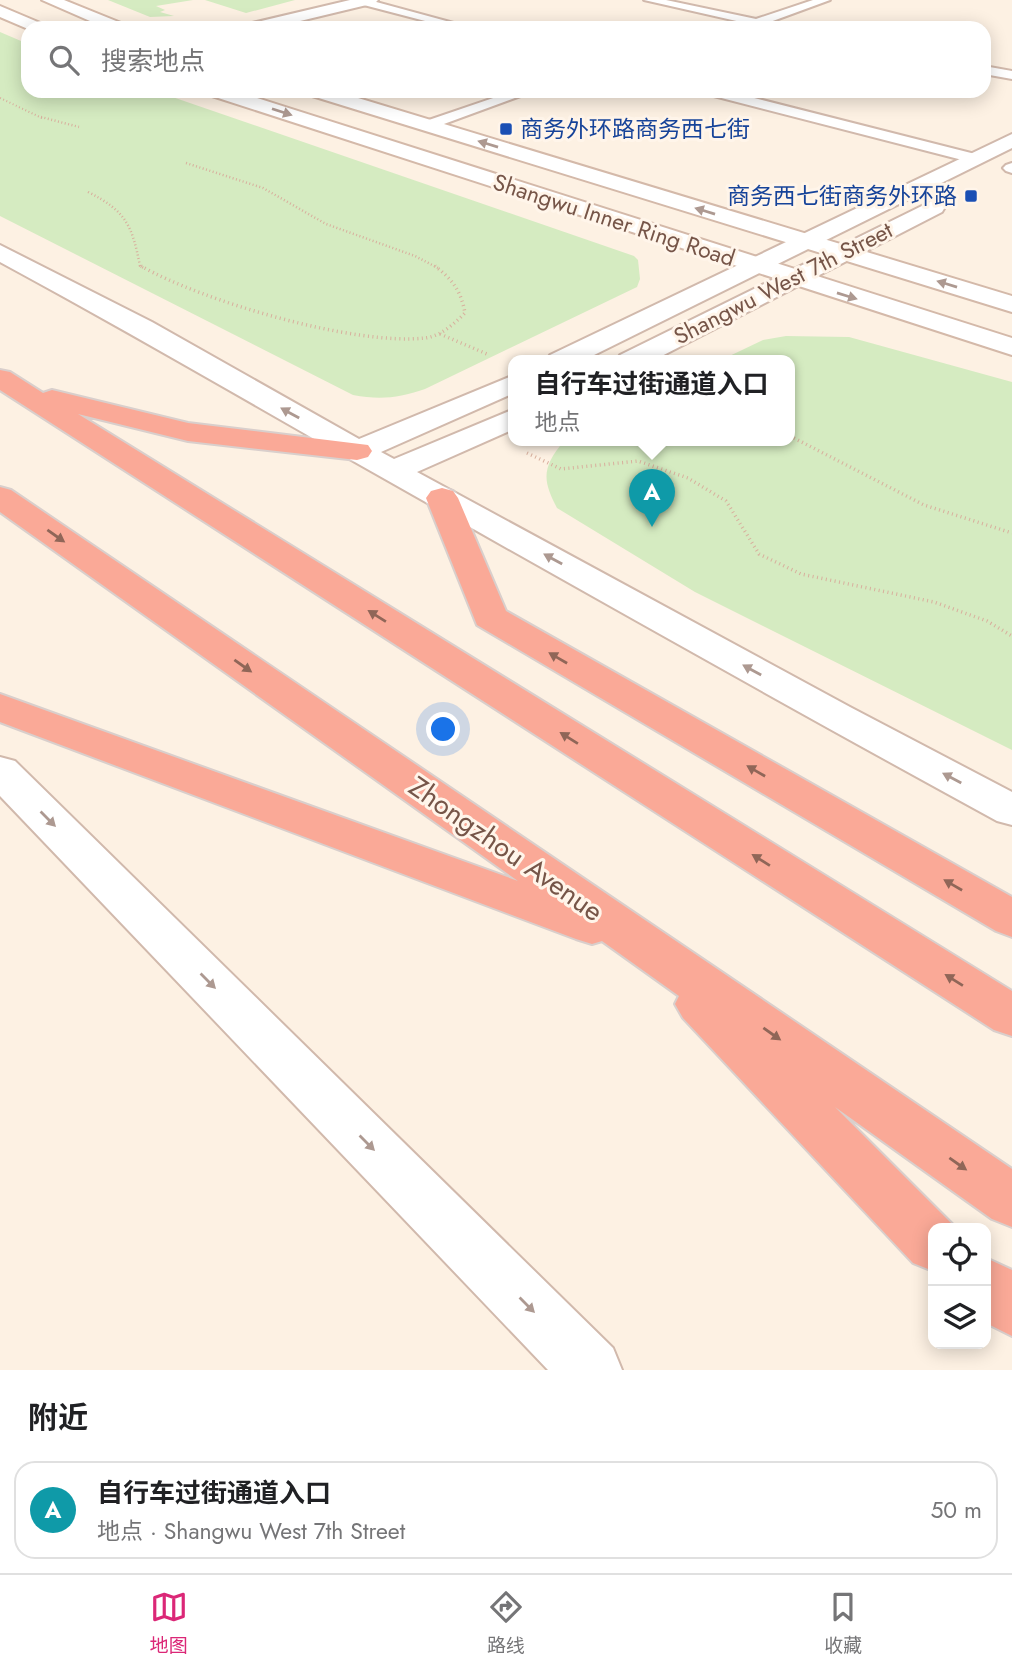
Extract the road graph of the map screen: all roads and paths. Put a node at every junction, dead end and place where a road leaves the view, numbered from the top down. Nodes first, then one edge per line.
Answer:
1 (50, 0) edge
2 (650, 0) edge
3 (824, 0) edge
4 (367, 1) edge
5 (0, 10) edge
6 (24, 21) edge
7 (102, 21) edge
8 (280, 21) edge
9 (440, 21) edge
10 (752, 21) edge
11 (760, 21) edge
12 (991, 71) edge
13 (1012, 75) edge
14 (0, 98) edge
15 (238, 98) edge
16 (339, 98) edge
17 (507, 98) edge
18 (739, 98) edge
19 (428, 125) junction
20 (79, 127) dead end
21 (1012, 139) edge
22 (974, 158) junction
23 (186, 163) dead end
24 (1012, 168) edge
25 (987, 180) dead end
26 (88, 192) dead end
27 (951, 198) dead end
28 (803, 242) junction
29 (0, 253) edge
30 (842, 253) junction
31 (754, 266) junction
32 (792, 278) junction
33 (1012, 304) edge
34 (439, 334) junction
35 (1012, 348) edge
36 (489, 355) dead end
37 (572, 355) edge
38 (642, 355) edge
39 (10, 384) edge
40 (508, 386) edge
41 (508, 421) edge
42 (482, 432) junction
43 (795, 439) edge
44 (508, 444) edge
45 (512, 446) edge
46 (357, 451) junction
47 (393, 471) junction
48 (0, 497) edge
49 (442, 498) junction
50 (1012, 533) edge
51 (1012, 636) edge
52 (0, 707) edge
53 (0, 771) edge
54 (1012, 810) edge
55 (1012, 919) edge
56 (642, 944) junction
57 (1012, 1016) edge
58 (1012, 1201) edge
59 (928, 1239) edge
60 (991, 1290) edge
61 (1012, 1307) edge
62 (591, 1370) edge

1 - 7 street
2 - 10 lane
3 - 11 lane
4 - 8 street
4 - 9 lane
5 - 6 street
12 - 13 lane
14 - 20 path
15 -> 31 street, Shangwu Inner Ring Road
16 - 19 street, Shangwu Inner Ring Road
17 - 19 lane
18 - 22 lane
28 -> 19 street, Shangwu Inner Ring Road
21 - 22 street, Shangwu West 7th Street
22 - 28 street, Shangwu West 7th Street
23 - 34 path
24 - 25 street
26 - 34 path
27 - 30 street, Shangwu West 7th Street
28 - 30 street, Shangwu Inner Ring Road
28 - 31 street, Shangwu West 7th Street
46 -> 29 street
30 - 32 street, Shangwu West 7th Street
33 -> 30 street, Shangwu Inner Ring Road
31 - 32 street, Shangwu Inner Ring Road
31 - 37 street, Shangwu West 7th Street
32 -> 35 street, Shangwu Inner Ring Road
32 - 38 street, Shangwu West 7th Street
34 - 36 path
39 - 46 highway
57 -> 39 highway
40 - 46 street
41 - 42 street
42 - 44 path
42 - 47 street
43 - 50 path
45 - 51 path
46 - 47 street
47 - 49 street
48 -> 56 highway, Zhongzhou Avenue
54 -> 49 street
55 -> 49 highway
52 - 56 highway
53 -> 62 street
56 -> 58 highway, Zhongzhou Avenue
56 - 59 highway
60 - 61 highway

